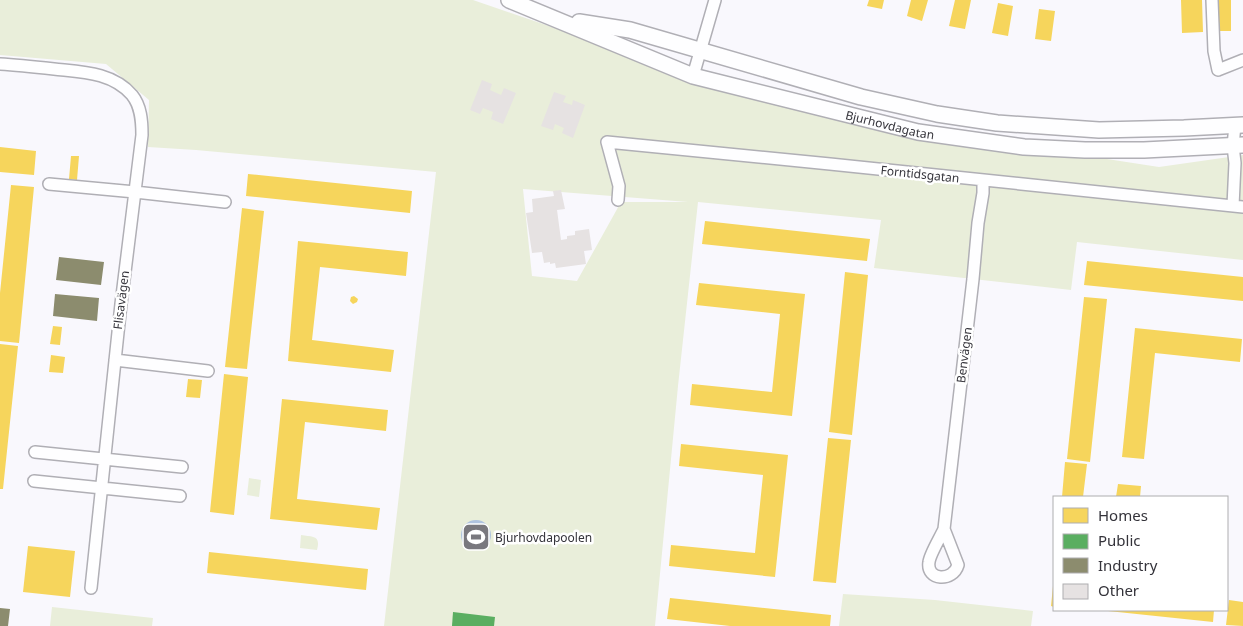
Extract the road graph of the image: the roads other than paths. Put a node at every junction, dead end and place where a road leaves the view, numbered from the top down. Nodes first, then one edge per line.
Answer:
1 (508, 0) edge
2 (715, 0) edge
3 (1212, 0) edge
4 (553, 18) junction
5 (701, 51) junction
6 (1243, 60) edge
7 (0, 64) edge
8 (693, 76) junction
9 (1239, 125) edge
10 (1238, 146) edge
11 (983, 180) junction
12 (49, 184) dead end
13 (135, 192) junction
14 (618, 200) dead end
15 (225, 202) dead end
16 (1238, 207) edge
17 (115, 360) junction
18 (208, 371) dead end
19 (35, 452) dead end
20 (104, 459) junction
21 (182, 467) dead end
22 (34, 480) dead end
23 (101, 490) junction
24 (180, 496) dead end
25 (944, 529) dead end
26 (92, 588) dead end

1 - 4 main road, Bjurhovdagatan
2 - 5 street
3 - 6 street
4 - 5 main road, Bjurhovdagatan
4 - 8 main road, Bjurhovdagatan
5 - 8 street
5 - 9 main road, Bjurhovdagatan
7 - 13 street, Flisavägen
8 - 10 main road, Bjurhovdagatan
9 - 10 street, Forntidsgatan
10 - 16 street, Forntidsgatan
11 - 14 street, Forntidsgatan
11 - 16 street, Forntidsgatan
11 - 25 street, Benvägen
12 - 13 street
13 - 15 street
13 - 17 street, Flisavägen
17 - 18 street
17 - 20 street, Flisavägen
19 - 20 street
20 - 21 street
20 - 23 street, Flisavägen
22 - 23 street
23 - 24 street
23 - 26 street, Flisavägen

